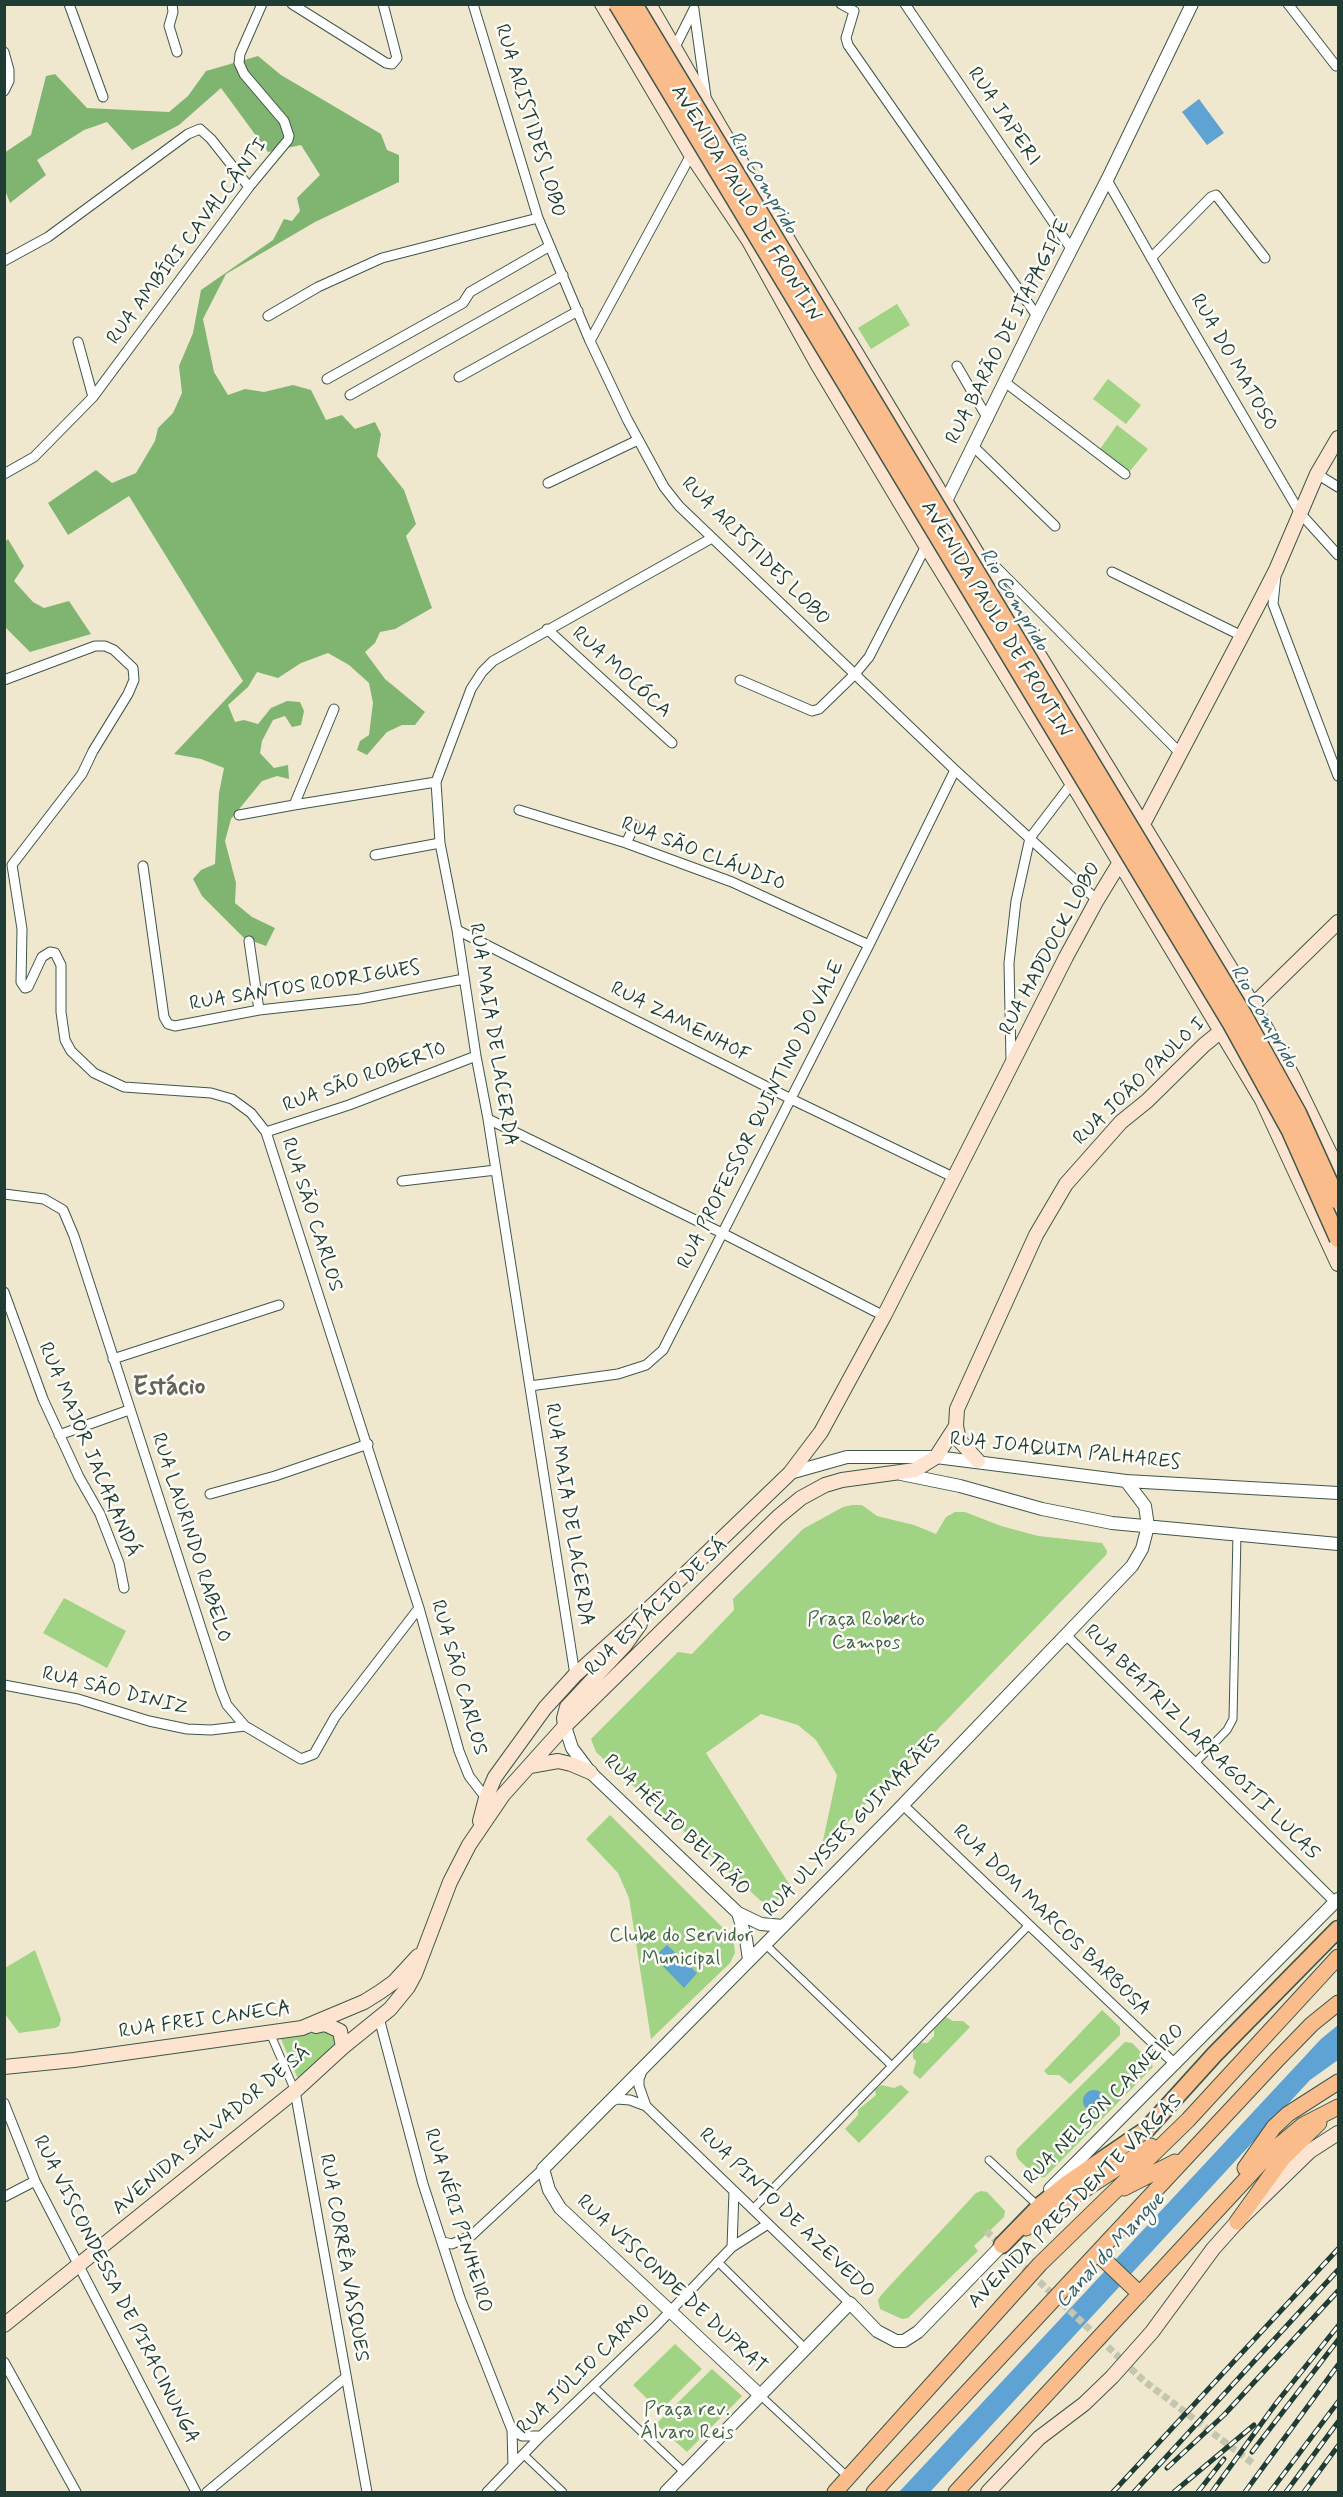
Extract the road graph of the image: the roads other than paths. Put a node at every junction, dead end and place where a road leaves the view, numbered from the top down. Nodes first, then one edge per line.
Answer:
1 (69, 4) edge
2 (172, 4) edge
3 (262, 4) edge
4 (292, 4) edge
5 (383, 4) edge
6 (473, 4) edge
7 (602, 4) edge
8 (618, 4) edge
9 (634, 4) edge
10 (649, 4) edge
11 (840, 4) edge
12 (905, 4) edge
13 (1192, 4) edge
14 (1288, 4) edge
15 (695, 7) edge
16 (675, 47) junction
17 (4, 52) edge
18 (177, 52) dead end
19 (1336, 66) dead end
20 (641, 68) junction
21 (4, 91) edge
22 (103, 97) dead end
23 (706, 102) junction
24 (723, 132) junction
25 (690, 153) junction
26 (1107, 180) junction
27 (249, 187) junction
28 (538, 218) junction
29 (779, 222) junction
30 (749, 241) junction
31 (550, 246) junction
32 (1072, 250) junction
33 (1151, 258) junction
34 (1265, 258) dead end
35 (4, 261) edge
36 (563, 275) junction
37 (578, 311) junction
38 (268, 316) dead end
39 (1037, 316) junction
40 (590, 341) junction
41 (78, 342) dead end
42 (853, 347) junction
43 (957, 366) dead end
44 (819, 367) junction
45 (459, 377) dead end
46 (327, 378) dead end
47 (1006, 383) junction
48 (350, 395) dead end
49 (93, 397) junction
50 (988, 419) junction
51 (1338, 438) edge
52 (638, 440) junction
53 (974, 447) junction
54 (4, 474) edge
55 (1125, 474) dead end
56 (1317, 474) junction
57 (548, 483) dead end
58 (1338, 487) edge
59 (945, 502) junction
60 (1300, 513) junction
61 (1055, 526) dead end
62 (712, 538) junction
63 (926, 545) junction
64 (1338, 555) edge
65 (984, 566) junction
66 (1276, 570) junction
67 (1112, 572) dead end
68 (1273, 604) junction
69 (1257, 607) junction
70 (547, 629) junction
71 (1242, 636) junction
72 (855, 674) junction
73 (4, 680) edge
74 (740, 680) dead end
75 (334, 709) dead end
76 (672, 743) dead end
77 (1180, 753) junction
78 (955, 770) junction
79 (1338, 776) edge
80 (436, 782) junction
81 (1072, 783) junction
82 (294, 805) junction
83 (519, 810) dead end
84 (239, 815) dead end
85 (635, 825) dead end
86 (1142, 825) junction
87 (1030, 837) junction
88 (440, 843) junction
89 (626, 843) junction
90 (375, 855) dead end
91 (1120, 862) junction
92 (143, 866) dead end
93 (1097, 900) junction
94 (1338, 922) edge
95 (457, 930) junction
96 (249, 941) dead end
97 (869, 945) junction
98 (464, 979) junction
99 (1253, 1005) junction
100 (260, 1010) junction
101 (1221, 1031) junction
102 (476, 1056) junction
103 (1011, 1067) junction
104 (1293, 1077) junction
105 (790, 1099) junction
106 (1262, 1100) junction
107 (488, 1119) junction
108 (267, 1132) junction
109 (496, 1170) junction
110 (1338, 1170) edge
111 (953, 1177) junction
112 (402, 1181) dead end
113 (4, 1194) edge
114 (1338, 1201) edge
115 (722, 1233) junction
116 (1338, 1239) edge
117 (1338, 1264) edge
118 (4, 1292) edge
119 (279, 1305) dead end
120 (884, 1317) junction
121 (113, 1359) junction
122 (530, 1386) junction
123 (129, 1410) junction
124 (956, 1426) junction
125 (59, 1435) junction
126 (368, 1444) junction
127 (936, 1458) junction
128 (978, 1461) junction
129 (790, 1473) junction
130 (900, 1474) junction
131 (1126, 1481) junction
132 (1338, 1493) edge
133 (210, 1494) dead end
134 (1148, 1526) junction
135 (1237, 1534) junction
136 (1338, 1544) edge
137 (124, 1588) dead end
138 (656, 1603) junction
139 (419, 1608) junction
140 (1066, 1635) junction
141 (575, 1675) junction
142 (4, 1685) edge
143 (244, 1726) junction
144 (565, 1726) junction
145 (1195, 1763) junction
146 (530, 1766) junction
147 (590, 1772) junction
148 (486, 1798) junction
149 (903, 1805) junction
150 (479, 1829) junction
151 (1337, 1901) edge
152 (738, 1913) junction
153 (1029, 1925) junction
154 (783, 1926) junction
155 (1338, 1929) edge
156 (765, 1944) junction
157 (423, 1951) junction
158 (1338, 1957) edge
159 (749, 1960) junction
160 (1338, 2003) edge
161 (379, 2018) junction
162 (302, 2028) junction
163 (270, 2033) junction
164 (343, 2047) junction
165 (1175, 2064) junction
166 (645, 2066) junction
167 (892, 2066) junction
168 (4, 2067) edge
169 (1338, 2082) edge
170 (295, 2091) junction
171 (609, 2102) junction
172 (4, 2103) edge
173 (646, 2106) junction
174 (1335, 2109) edge
175 (1188, 2120) junction
176 (1338, 2133) edge
177 (1190, 2153) junction
178 (989, 2160) dead end
179 (543, 2169) junction
180 (35, 2181) junction
181 (734, 2191) junction
182 (1236, 2191) junction
183 (4, 2197) edge
184 (1104, 2201) junction
185 (1035, 2203) junction
186 (753, 2209) junction
187 (1237, 2222) junction
188 (768, 2224) junction
189 (443, 2242) junction
190 (1002, 2245) junction
191 (732, 2247) junction
192 (1096, 2253) junction
193 (717, 2261) junction
194 (79, 2266) junction
195 (1140, 2294) junction
196 (850, 2303) junction
197 (671, 2311) junction
198 (4, 2325) edge
199 (904, 2341) joint
200 (806, 2349) junction
201 (4, 2362) edge
202 (345, 2378) junction
203 (593, 2386) junction
204 (761, 2396) junction
205 (512, 2430) junction
206 (541, 2436) junction
207 (523, 2454) junction
208 (513, 2465) junction
209 (685, 2473) junction
210 (849, 2478) junction
211 (76, 2493) edge
212 (196, 2493) edge
213 (207, 2493) edge
214 (367, 2493) edge
215 (487, 2493) edge
216 (563, 2493) edge
217 (666, 2493) edge
218 (835, 2493) edge
219 (874, 2493) edge
220 (956, 2493) edge
221 (988, 2493) edge

1 - 22 street
2 - 18 street
3 - 27 street, RUA AMBÍRI CAVALCÂNTI
4 - 5 street
6 - 28 street, RUA ARISTIDES LOBO
7 - 20 main road, AVENIDA PAULO DE FRONTIN
8 - 116 highway, bridge
9 - 114 highway, bridge
10 - 16 main road, AVENIDA PAULO DE FRONTIN
11 - 39 street
12 - 32 street, RUA JAPERI
13 - 26 street, RUA BARÃO DE ITAPAGIPE
14 - 19 street
15 - 16 street
15 - 23 street
16 - 20 main road, bridge
16 - 23 main road, AVENIDA PAULO DE FRONTIN
17 - 21 street
20 - 25 main road, AVENIDA PAULO DE FRONTIN
23 - 24 main road, AVENIDA PAULO DE FRONTIN
24 - 25 street, bridge
24 - 29 main road, AVENIDA PAULO DE FRONTIN
25 - 30 main road, AVENIDA PAULO DE FRONTIN
25 - 40 street
26 - 32 street, RUA BARÃO DE ITAPAGIPE
26 - 33 street, RUA DO MATOSO
27 - 35 street
27 - 49 street, RUA AMBÍRI CAVALCÂNTI
28 - 31 street, RUA ARISTIDES LOBO
28 - 38 street
29 - 30 main road, bridge
29 - 42 main road, AVENIDA PAULO DE FRONTIN
30 - 44 main road, AVENIDA PAULO DE FRONTIN
31 - 36 street, RUA ARISTIDES LOBO
31 - 46 street
32 - 39 street, RUA BARÃO DE ITAPAGIPE
33 - 34 street
33 - 60 street, RUA DO MATOSO
36 - 37 street, RUA ARISTIDES LOBO
36 - 48 street
37 - 40 street, RUA ARISTIDES LOBO
37 - 45 street
39 - 47 street, RUA BARÃO DE ITAPAGIPE
40 - 52 street, RUA ARISTIDES LOBO
41 - 49 street
42 - 44 main road, bridge
42 - 59 main road, AVENIDA PAULO DE FRONTIN
43 - 50 street
44 - 63 main road, AVENIDA PAULO DE FRONTIN
47 - 50 street, RUA BARÃO DE ITAPAGIPE
47 - 55 street
49 - 54 street, RUA AMBÍRI CAVALCÂNTI
50 - 53 street, RUA BARÃO DE ITAPAGIPE
51 - 56 main road, RUA HADDOCK LOBO
52 - 57 street
52 - 62 street, RUA ARISTIDES LOBO
53 - 59 street, RUA BARÃO DE ITAPAGIPE
53 - 61 street
56 - 58 street
56 - 60 main road, RUA HADDOCK LOBO
59 - 63 street, RUA BARÃO DE ITAPAGIPE, bridge
59 - 65 main road, AVENIDA PAULO DE FRONTIN
60 - 64 street, RUA DO MATOSO
60 - 66 main road, RUA HADDOCK LOBO
62 - 70 street, RUA MAIA DE LACERDA
62 - 72 street, RUA ARISTIDES LOBO
63 - 72 street, RUA BARÃO DE ITAPAGIPE
63 - 81 main road, AVENIDA PAULO DE FRONTIN
65 - 77 street
65 - 86 main road, AVENIDA PAULO DE FRONTIN
66 - 68 street
66 - 69 main road, RUA HADDOCK LOBO
67 - 71 street
68 - 69 street
68 - 79 street
69 - 71 main road, RUA HADDOCK LOBO
70 - 76 street, RUA MOCÓCA
70 - 80 street, RUA MAIA DE LACERDA
71 - 77 main road, RUA HADDOCK LOBO
72 - 74 street, RUA BARÃO DE ITAPAGIPE
72 - 78 street, RUA ARISTIDES LOBO
73 - 108 street, RUA SÃO CARLOS
75 - 82 street
77 - 86 main road, RUA HADDOCK LOBO
78 - 87 street, RUA ARISTIDES LOBO
78 - 97 street, RUA PROFESSOR QUINTINO DO VALE
80 - 82 street
80 - 88 street, RUA MAIA DE LACERDA
81 - 87 street
81 - 91 main road, AVENIDA PAULO DE FRONTIN
82 - 84 street
83 - 89 street, RUA SÃO CLÁUDIO
85 - 89 street
86 - 91 main road, RUA HADDOCK LOBO, bridge
86 - 99 main road, AVENIDA PAULO DE FRONTIN
87 - 93 street, RUA ARISTIDES LOBO
87 - 103 street
88 - 90 street
88 - 95 street, RUA MAIA DE LACERDA
89 - 97 street, RUA SÃO CLÁUDIO
91 - 93 main road, RUA HADDOCK LOBO
91 - 101 main road, AVENIDA PAULO DE FRONTIN
92 - 100 street, RUA SANTOS RODRIGUES
93 - 103 main road, RUA HADDOCK LOBO
94 - 99 main road, RUA JOÃO PAULO I
95 - 98 street, RUA MAIA DE LACERDA
95 - 105 street, RUA ZAMENHOF
96 - 100 street
97 - 105 street, RUA PROFESSOR QUINTINO DO VALE
98 - 100 street, RUA SANTOS RODRIGUES
98 - 102 street, RUA MAIA DE LACERDA
99 - 101 main road, RUA JOÃO PAULO I, bridge
99 - 104 main road, AVENIDA PAULO DE FRONTIN
101 - 106 main road, AVENIDA PAULO DE FRONTIN
101 - 124 main road, RUA JOÃO PAULO I
102 - 107 street, RUA MAIA DE LACERDA
102 - 108 street, RUA SÃO ROBERTO
103 - 111 main road, RUA HADDOCK LOBO
104 - 106 main road, bridge
104 - 110 main road, AVENIDA PAULO DE FRONTIN
105 - 111 street, RUA ZAMENHOF
105 - 115 street, RUA PROFESSOR QUINTINO DO VALE
106 - 117 main road, AVENIDA PAULO DE FRONTIN
107 - 109 street, RUA MAIA DE LACERDA
107 - 115 street
108 - 126 street, RUA SÃO CARLOS
109 - 112 street
109 - 122 street, RUA MAIA DE LACERDA
111 - 120 main road, RUA HADDOCK LOBO
113 - 121 street, RUA LAURINDO RABELO
115 - 120 street
115 - 122 street, RUA PROFESSOR QUINTINO DO VALE
118 - 125 street, RUA MAJOR JACARANDÁ
119 - 121 street
120 - 129 main road, RUA HADDOCK LOBO
121 - 123 street, RUA LAURINDO RABELO
122 - 141 street, RUA MAIA DE LACERDA
123 - 125 street
123 - 143 street, RUA LAURINDO RABELO
124 - 127 main road, RUA JOÃO PAULO I
124 - 128 main road
125 - 137 street, RUA MAJOR JACARANDÁ
126 - 133 street
126 - 139 street, RUA SÃO CARLOS
127 - 128 street, RUA JOAQUIM PALHARES
127 - 129 street, RUA JOAQUIM PALHARES
127 - 130 main road
128 - 131 street, RUA JOAQUIM PALHARES
129 - 138 main road, RUA ESTÁCIO DE SÁ
130 - 134 street
130 - 144 main road, RUA ESTÁCIO DE SÁ
131 - 132 street, RUA JOAQUIM PALHARES
131 - 134 street
134 - 135 street
134 - 140 street, RUA ULYSSES GUIMARÃES
135 - 136 street
135 - 145 street
138 - 141 main road, RUA ESTÁCIO DE SÁ
138 - 144 main road
139 - 143 street
139 - 148 street, RUA SÃO CARLOS
140 - 145 street, RUA BEATRIZ LARRAGOITI LUCAS
140 - 149 street, RUA ULYSSES GUIMARÃES
141 - 148 main road, RUA ESTÁCIO DE SÁ
142 - 143 street, RUA SÃO DINIZ
144 - 146 main road, RUA ESTÁCIO DE SÁ
144 - 147 street, RUA HÉLIO BELTRÃO
145 - 151 street, RUA BEATRIZ LARRAGOITI LUCAS
146 - 147 main road
146 - 150 main road, RUA ESTÁCIO DE SÁ
147 - 152 street, RUA HÉLIO BELTRÃO
148 - 150 main road, RUA ESTÁCIO DE SÁ
149 - 153 street, RUA DOM MARCOS BARBOSA
149 - 154 street, RUA ULYSSES GUIMARÃES
150 - 157 main road, RUA ESTÁCIO DE SÁ
151 - 165 street, RUA NELSON CARNEIRO
152 - 154 street, RUA HÉLIO BELTRÃO
152 - 159 street
153 - 165 street, RUA DOM MARCOS BARBOSA
153 - 167 street
154 - 156 street, RUA ULYSSES GUIMARÃES
155 - 190 highway
156 - 159 street, RUA ULYSSES GUIMARÃES
156 - 167 street
157 - 161 main road, AVENIDA SALVADOR DE SÁ
157 - 162 main road, RUA FREI CANECA
158 - 175 main road, AVENIDA PRESIDENTE VARGAS
159 - 166 street, RUA ULYSSES GUIMARÃES
160 - 177 main road
161 - 164 main road, AVENIDA SALVADOR DE SÁ
161 - 189 street, RUA NÉRI PINHEIRO
162 - 163 main road, RUA FREI CANECA
162 - 164 main road
163 - 168 main road, RUA FREI CANECA
163 - 170 street, RUA CORRÊA VASQUES
164 - 170 main road, AVENIDA SALVADOR DE SÁ
165 - 185 street, RUA NELSON CARNEIRO
166 - 171 street, RUA ULYSSES GUIMARÃES
166 - 173 street
167 - 186 street
169 - 182 main road
170 - 194 main road, AVENIDA SALVADOR DE SÁ
170 - 202 street, RUA CORRÊA VASQUES
171 - 173 street
171 - 179 street, RUA ULYSSES GUIMARÃES
172 - 180 street, RUA VISCONDESSA DE PIRACINUNGA
173 - 181 street, RUA PINTO DE AZEVEDO
174 - 182 main road
174 - 187 main road
175 - 184 main road, AVENIDA PRESIDENTE VARGAS
175 - 190 main road
176 - 187 main road
177 - 184 main road
177 - 192 main road
178 - 185 street
179 - 189 street
179 - 197 street, RUA VISCONDE DE DUPRAT
180 - 183 street
180 - 194 street, RUA VISCONDESSA DE PIRACINUNGA
181 - 186 street, RUA PINTO DE AZEVEDO
181 - 191 street
182 - 195 main road
184 - 210 main road, AVENIDA PRESIDENTE VARGAS
185 - 190 street, RUA NELSON CARNEIRO
186 - 188 street, RUA PINTO DE AZEVEDO
187 - 221 main road
188 - 191 street, RUA JÚLIO CARMO
188 - 196 street, RUA PINTO DE AZEVEDO
189 - 205 street, RUA NÉRI PINHEIRO
190 - 199 street, RUA NELSON CARNEIRO
191 - 193 street, RUA JÚLIO CARMO
192 - 195 main road
192 - 219 main road
193 - 197 street, RUA JÚLIO CARMO
193 - 200 street
194 - 198 main road, AVENIDA SALVADOR DE SÁ
194 - 212 street, RUA VISCONDESSA DE PIRACINUNGA
195 - 220 main road
196 - 199 street, RUA PINTO DE AZEVEDO
196 - 200 street
197 - 203 street, RUA JÚLIO CARMO
197 - 204 street, RUA VISCONDE DE DUPRAT
200 - 204 street
201 - 211 street
202 - 213 street
202 - 214 street, RUA CORRÊA VASQUES
203 - 206 street, RUA JÚLIO CARMO
203 - 209 street
204 - 209 street
204 - 210 street
205 - 206 street
205 - 208 street, RUA NÉRI PINHEIRO
206 - 207 street, RUA JÚLIO CARMO
207 - 208 street, RUA JÚLIO CARMO
207 - 216 street
208 - 215 street, RUA JÚLIO CARMO
209 - 217 street
210 - 218 main road, AVENIDA PRESIDENTE VARGAS

